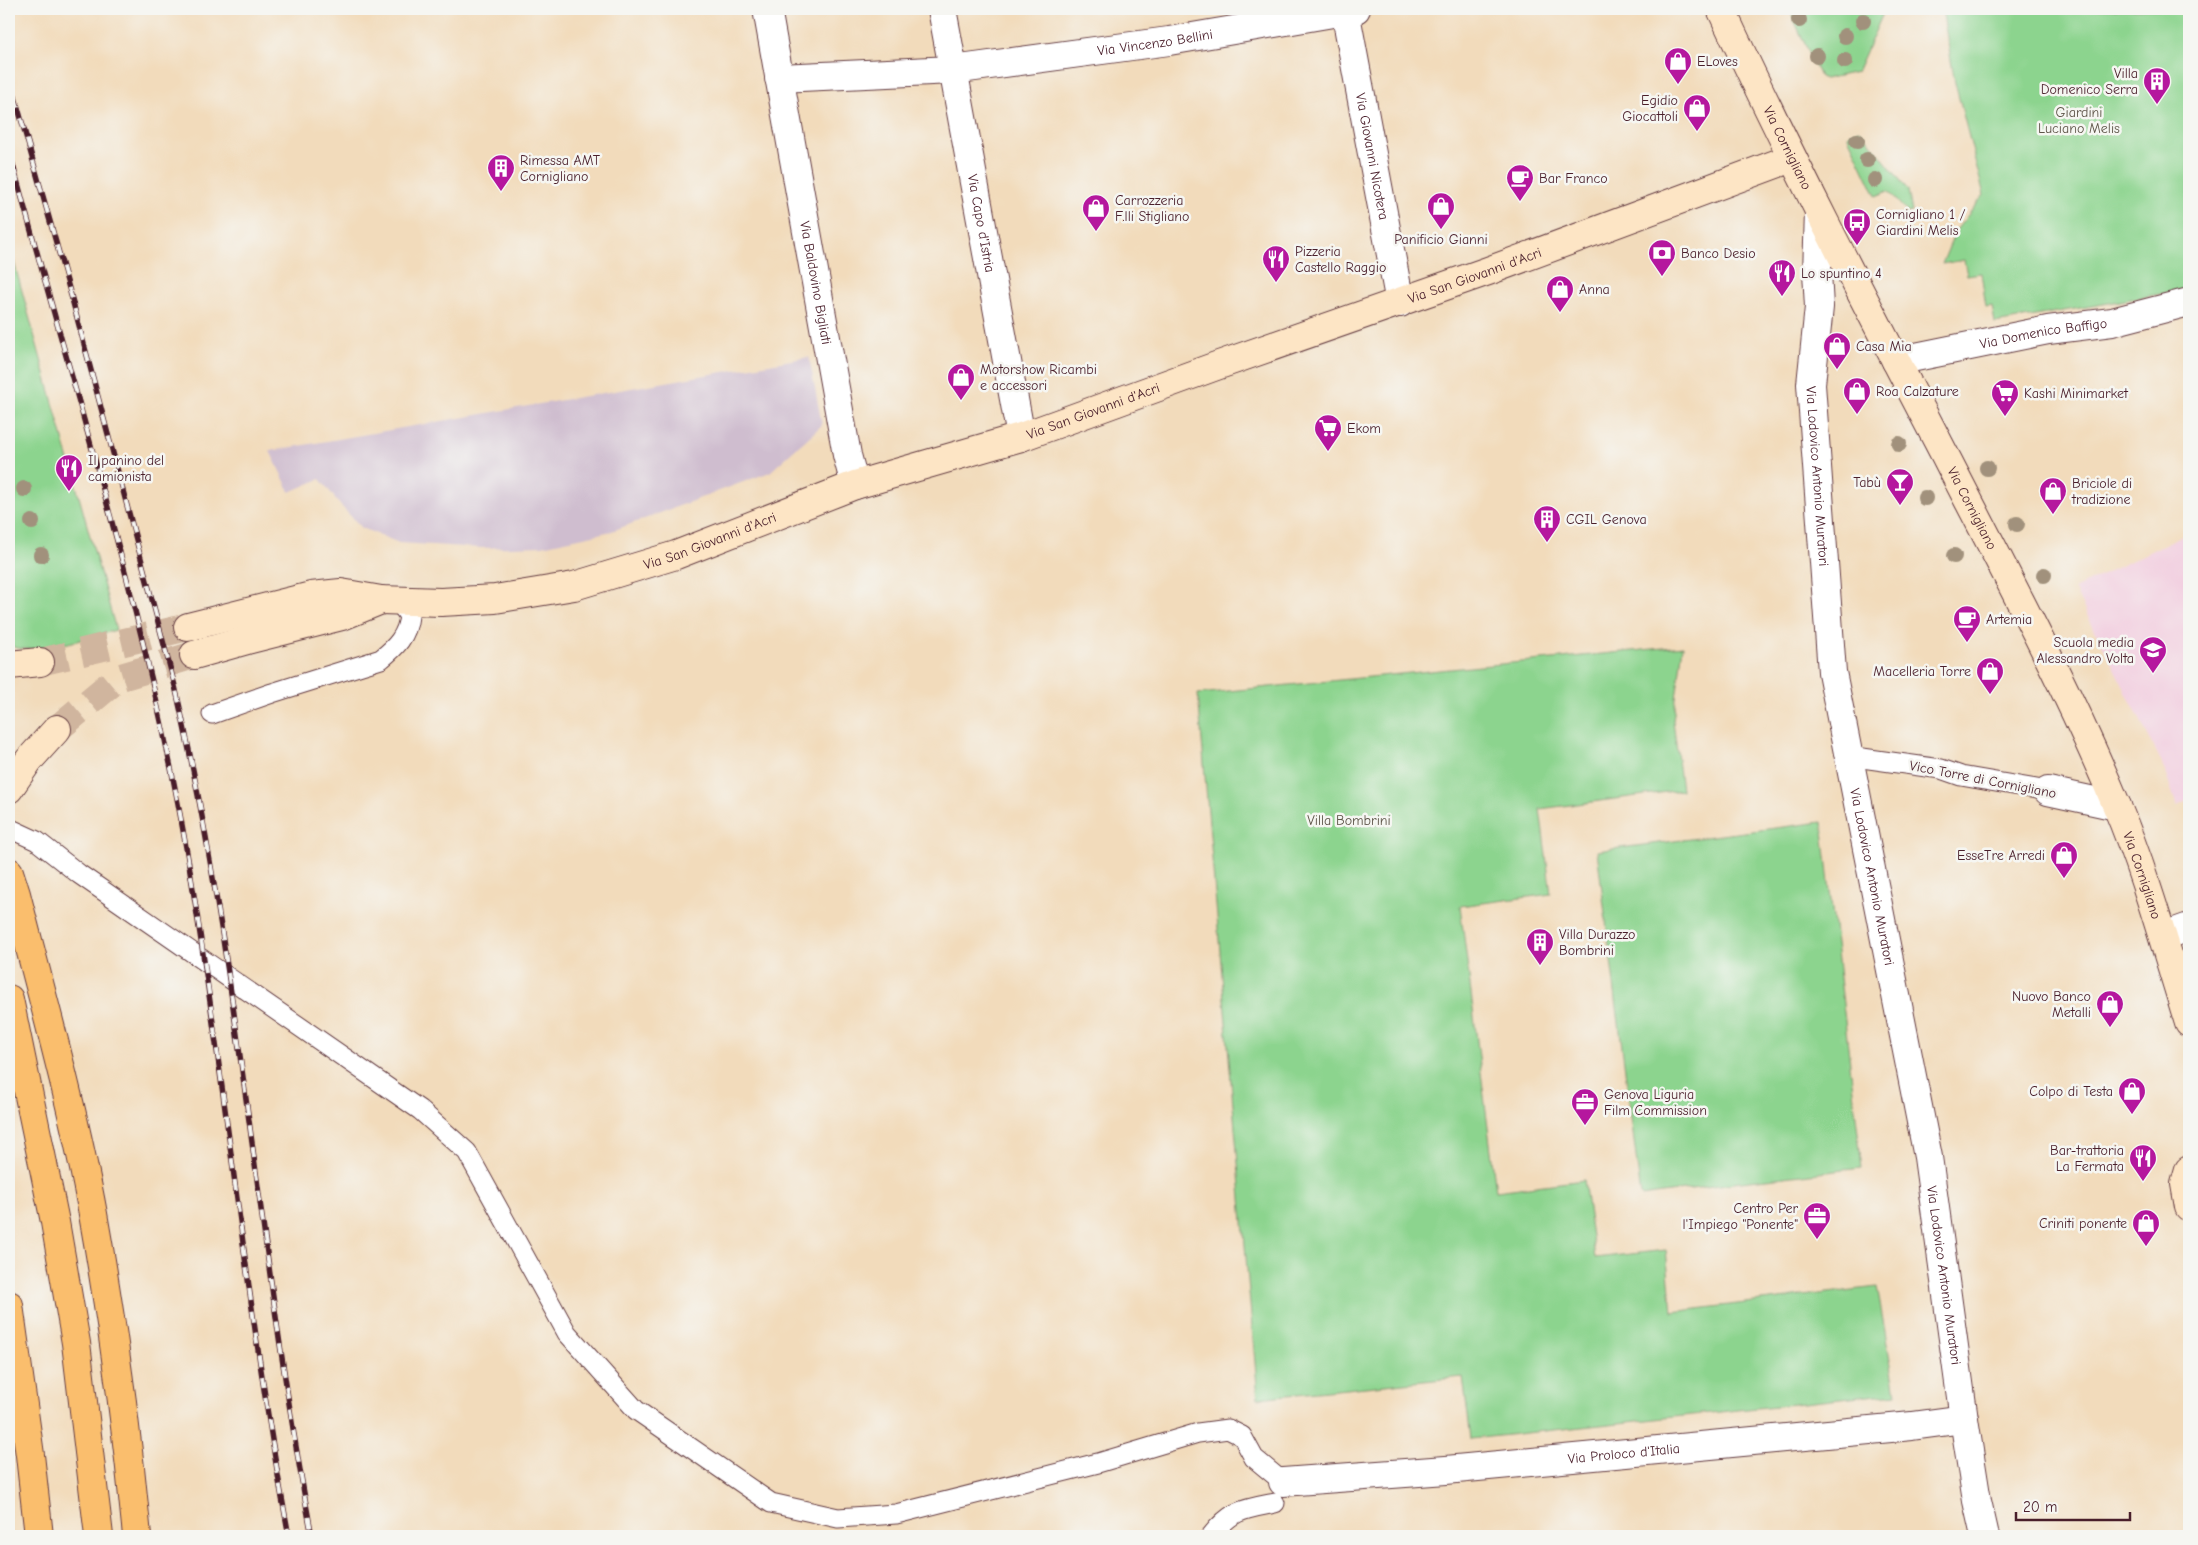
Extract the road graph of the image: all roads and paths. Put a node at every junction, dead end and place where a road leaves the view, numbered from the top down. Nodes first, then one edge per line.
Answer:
1 (767, 9) edge
2 (942, 9) edge
3 (1721, 9) edge
4 (1350, 10) edge
5 (953, 70) junction
6 (778, 78) junction
7 (1792, 158) junction
8 (1819, 212) junction
9 (2189, 302) edge
10 (1400, 303) junction
11 (1896, 362) junction
12 (1021, 437) junction
13 (855, 485) junction
14 (389, 601) junction
15 (188, 627) tunnel mouth
16 (194, 655) tunnel mouth
17 (40, 662) tunnel mouth
18 (9, 665) edge
19 (212, 714) dead end
20 (57, 729) tunnel mouth
21 (1848, 756) junction
22 (9, 789) edge
23 (2048, 791) joint
24 (2117, 806) junction
25 (9, 828) edge
26 (9, 872) edge
27 (2189, 927) edge
28 (2164, 936) junction
29 (9, 999) edge
30 (2189, 1023) edge
31 (2189, 1170) edge
32 (2189, 1207) edge
33 (9, 1305) edge
34 (1964, 1419) junction
35 (1279, 1492) junction
36 (39, 1536) edge
37 (99, 1536) edge
38 (137, 1536) edge
39 (1211, 1536) edge
40 (1985, 1536) edge

1 - 6 street, Via Baldovino Bigliati
2 - 5 street, Via Capo d'Istria
3 - 7 main road, Via Cornigliano
4 - 5 street, Via Vincenzo Bellini
4 - 10 street, Via Giovanni Nicotera
5 - 6 street
5 - 12 street, Via Capo d'Istria
6 - 13 street, Via Baldovino Bigliati
7 - 8 main road, Via Cornigliano
7 - 10 main road, Via San Giovanni d'Acri
8 - 11 main road, Via Cornigliano
8 - 21 street, Via Lodovico Antonio Muratori
9 - 11 street, Via Domenico Baffigo
10 - 12 main road, Via San Giovanni d'Acri
11 - 24 main road, Via Cornigliano
12 - 13 main road, Via San Giovanni d'Acri
13 - 14 main road, Via San Giovanni d'Acri
14 - 15 main road, Via San Giovanni d'Acri
14 - 16 main road
14 - 19 lane
17 - 18 main road
20 - 22 main road
21 - 23 lane, Vico Torre di Cornigliano
21 - 34 street, Via Lodovico Antonio Muratori
23 - 24 street, Vico Torre di Cornigliano
24 - 28 main road, Via Cornigliano
25 - 35 lane
26 - 38 main road
27 - 28 street
28 - 30 main road, Via Cornigliano
29 - 37 main road
31 - 32 main road
33 - 36 main road
34 - 35 street, Via Proloco d'Italia
34 - 40 street, Via Lodovico Antonio Muratori
35 - 39 lane

